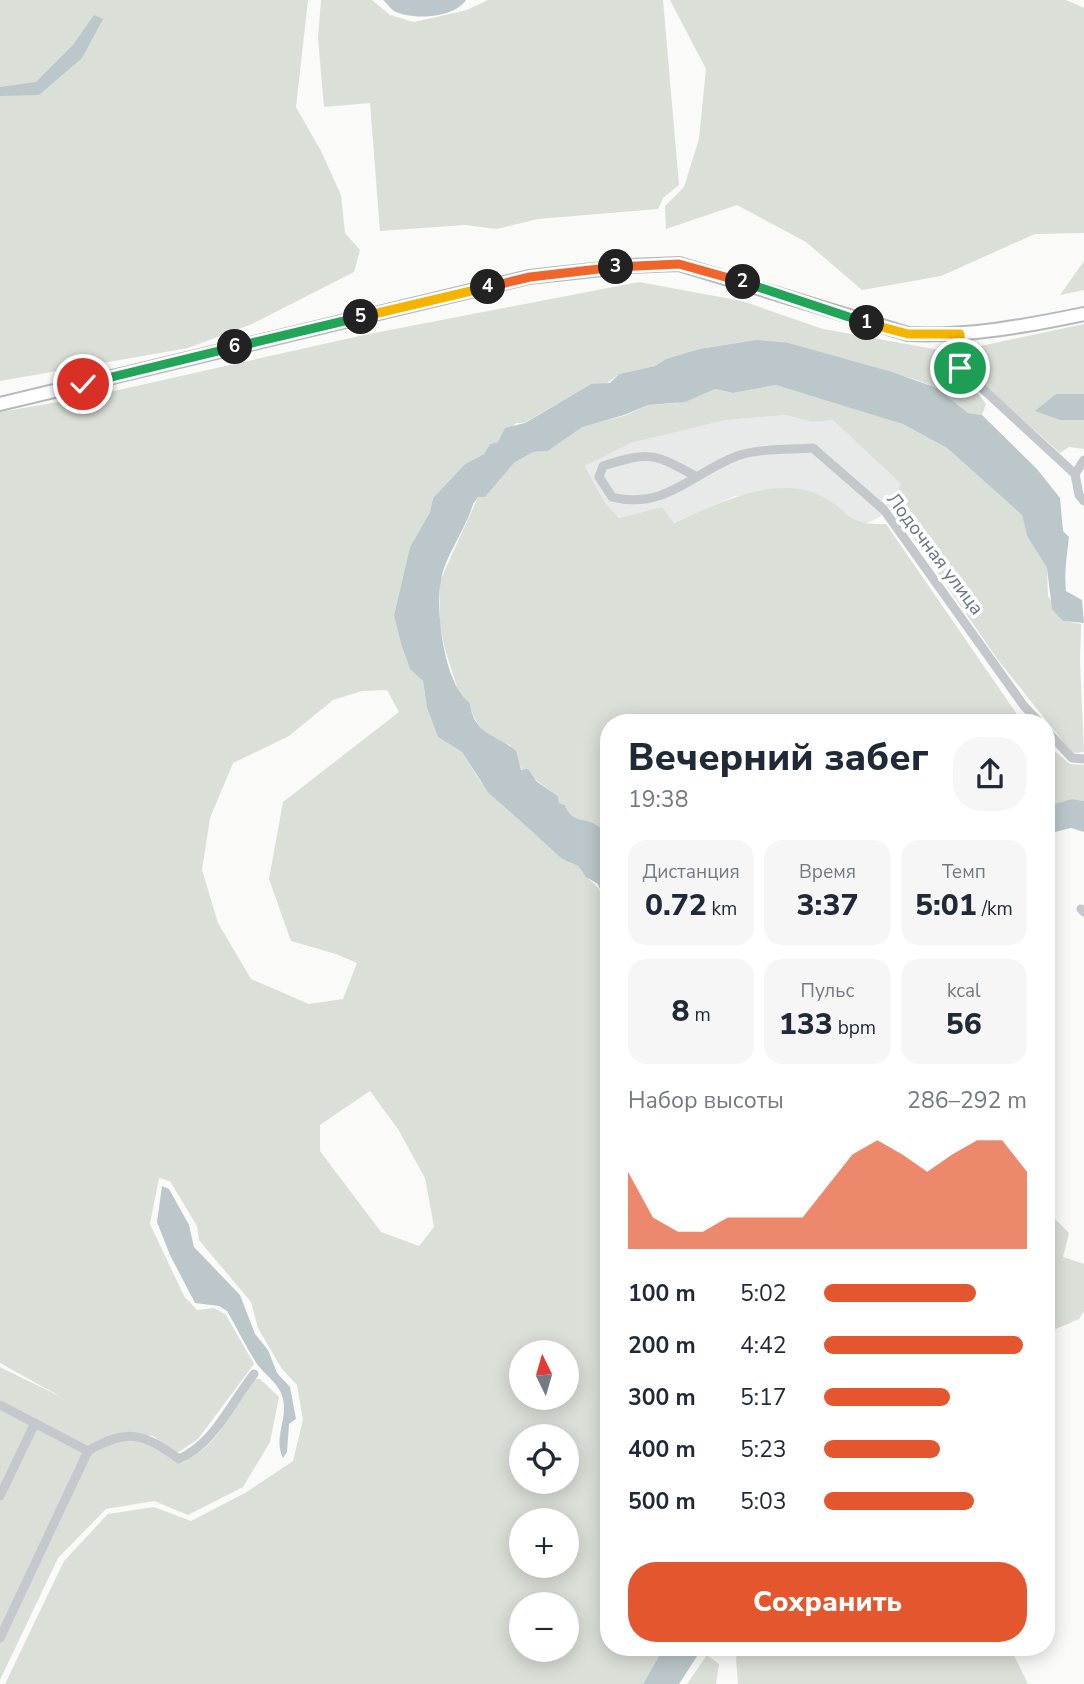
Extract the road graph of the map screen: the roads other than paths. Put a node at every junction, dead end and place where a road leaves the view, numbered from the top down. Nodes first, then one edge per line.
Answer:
1 (1084, 314) edge
2 (960, 334) junction
3 (0, 404) edge
4 (1084, 460) edge
5 (1075, 474) junction
6 (696, 477) junction
7 (1084, 500) edge
8 (1032, 714) edge
9 (1055, 740) edge
10 (1084, 759) edge
11 (254, 1374) dead end
12 (0, 1405) edge
13 (35, 1423) junction
14 (88, 1451) junction
15 (0, 1496) edge
16 (0, 1638) edge

1 - 2 main road
2 - 3 main road
2 - 5 street
4 - 5 street
5 - 7 street
6 - 6 street, Лодочная улица
6 - 8 street, Лодочная улица
9 - 10 street
11 - 14 street
12 - 13 street
13 - 14 street
13 - 15 street
14 - 16 street

